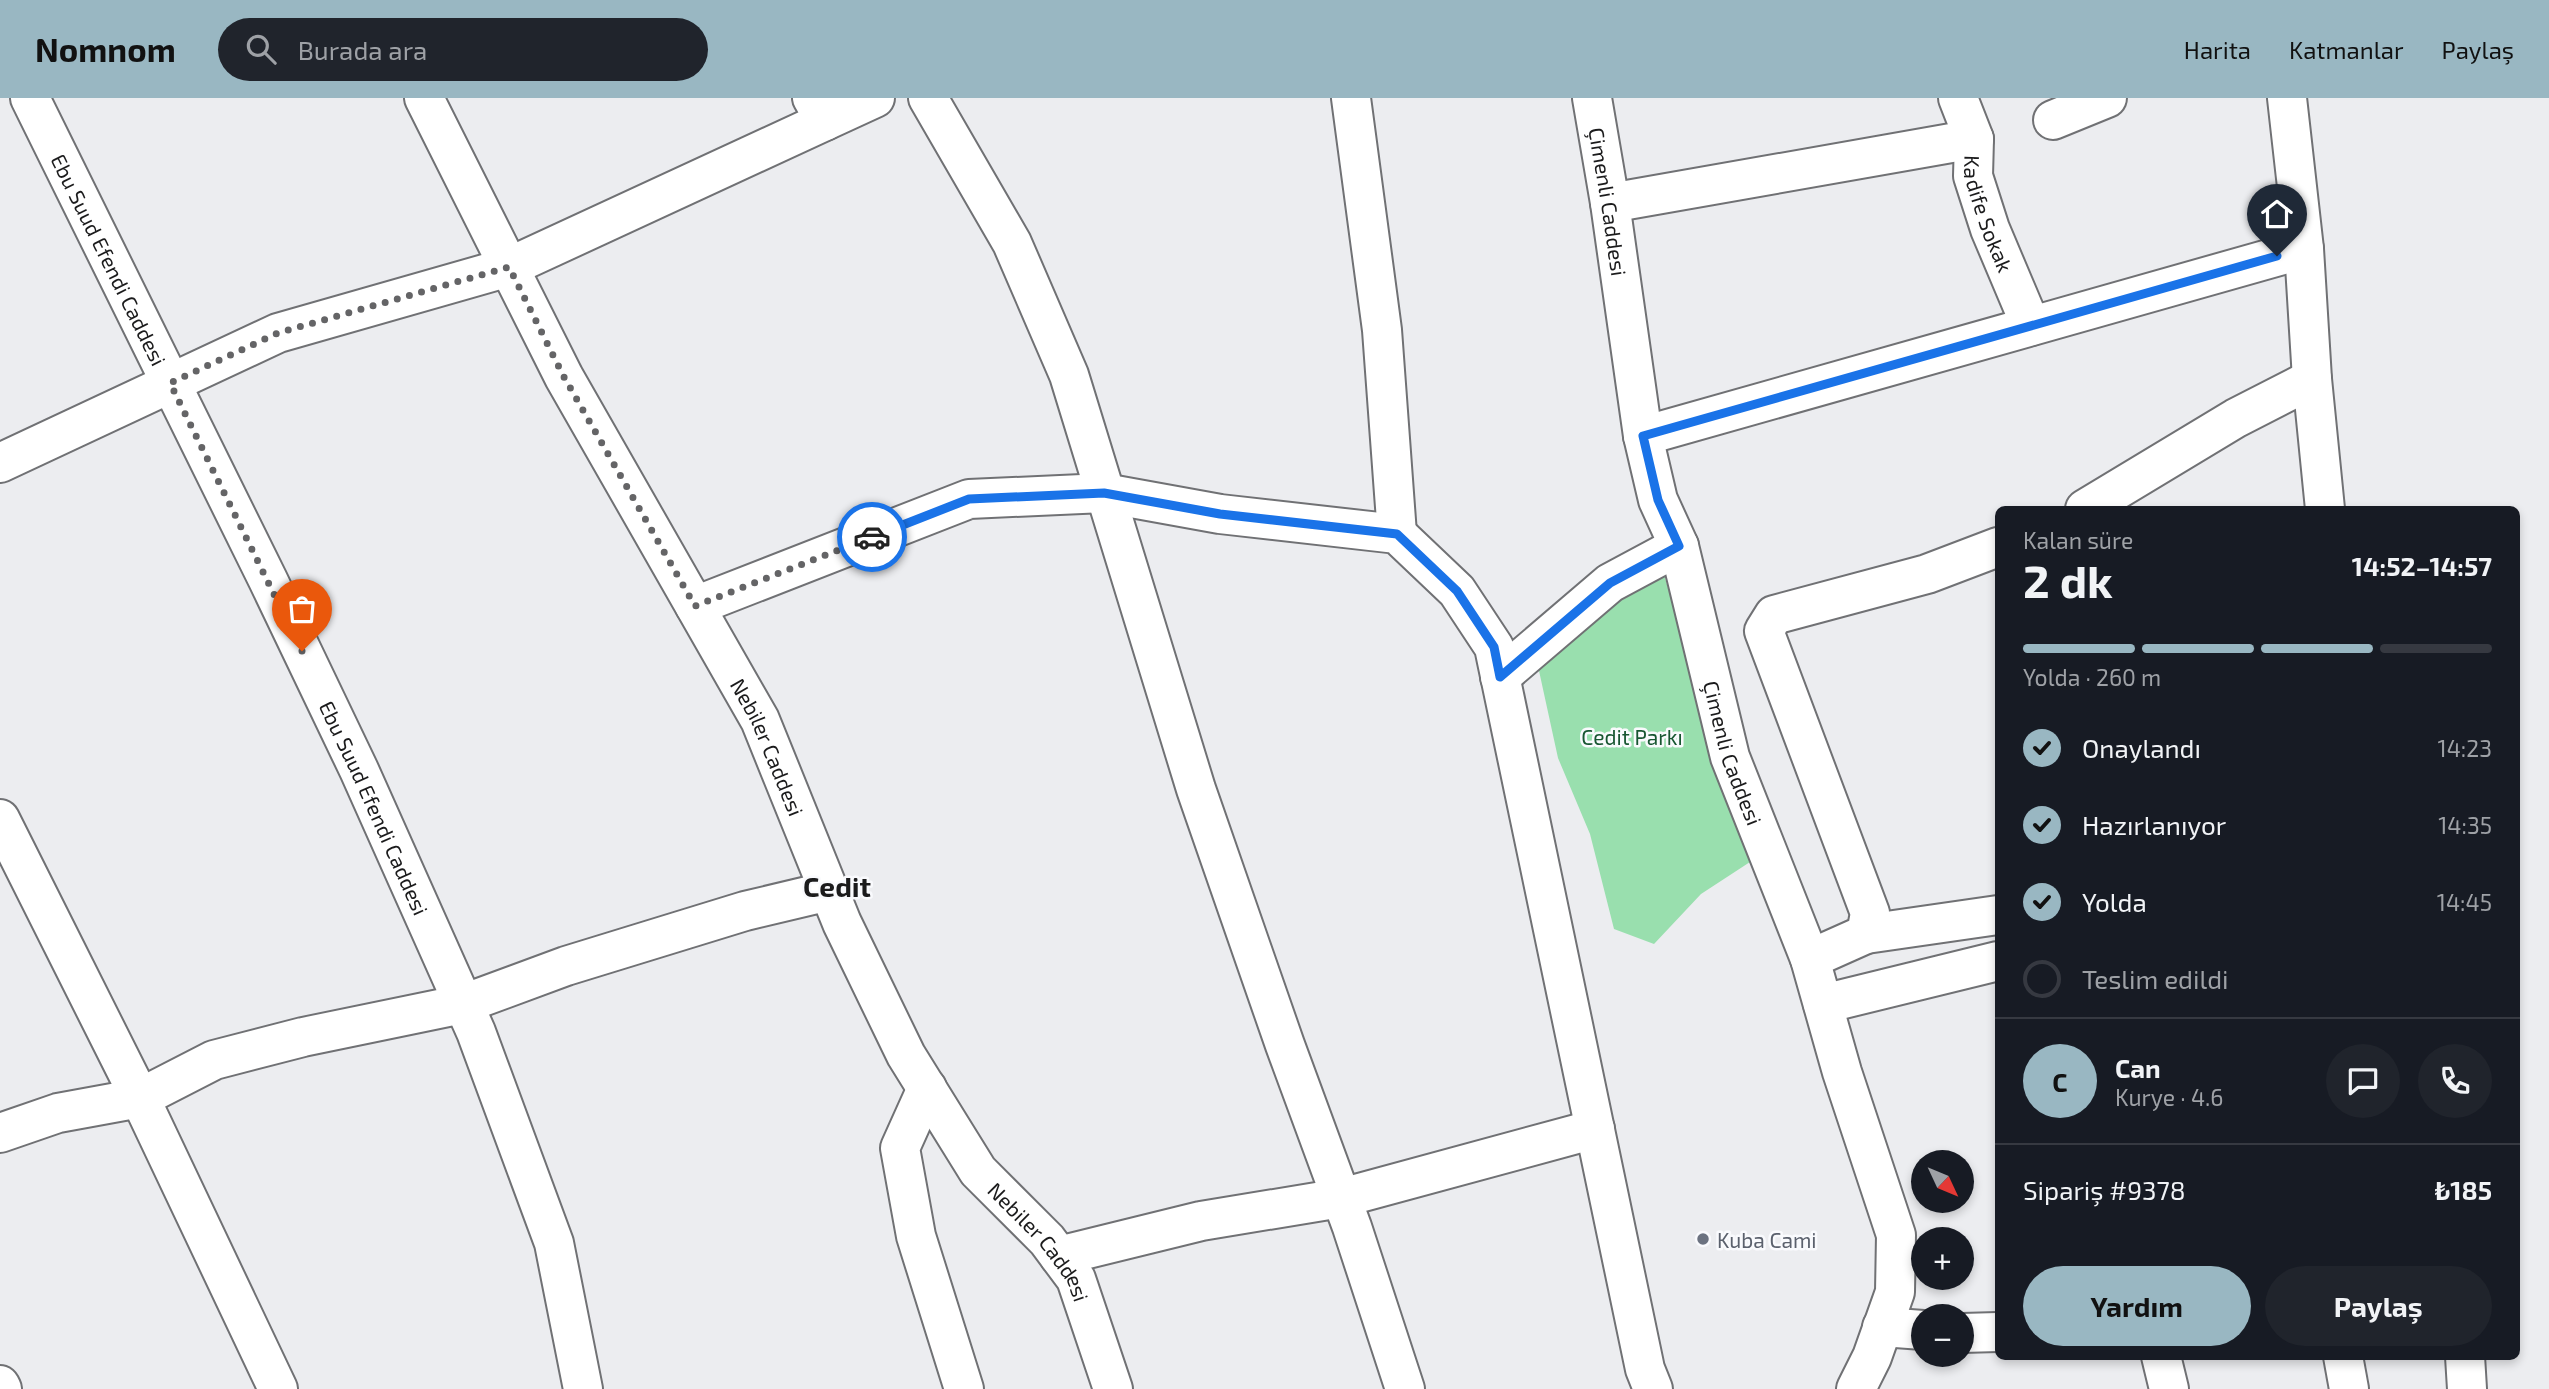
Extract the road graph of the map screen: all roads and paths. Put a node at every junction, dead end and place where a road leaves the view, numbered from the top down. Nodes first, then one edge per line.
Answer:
1 (30, 98) edge
2 (424, 98) edge
3 (876, 98) edge
4 (929, 98) edge
5 (1351, 98) edge
6 (1592, 98) edge
7 (1958, 98) edge
8 (2106, 98) edge
9 (2287, 98) edge
10 (819, 110) edge
11 (2053, 120) dead end
12 (1974, 139) junction
13 (1610, 203) junction
14 (2304, 249) junction
15 (509, 267) junction
16 (2031, 326) junction
17 (2312, 379) junction
18 (170, 383) junction
19 (1643, 436) junction
20 (0, 463) edge
21 (1104, 493) junction
22 (2090, 506) edge
23 (2325, 506) edge
24 (1397, 534) junction
25 (1679, 546) junction
26 (1995, 548) edge
27 (695, 606) junction
28 (1500, 677) junction
29 (0, 819) edge
30 (829, 891) junction
31 (1995, 915) edge
32 (1866, 934) junction
33 (1810, 959) junction
34 (1995, 962) edge
35 (463, 1004) junction
36 (1823, 1004) junction
37 (927, 1088) junction
38 (140, 1098) junction
39 (1595, 1129) junction
40 (0, 1133) edge
41 (1341, 1198) junction
42 (1059, 1256) junction
43 (1882, 1327) junction
44 (1911, 1329) edge
45 (1995, 1332) edge
46 (1974, 1333) edge
47 (2162, 1360) edge
48 (2344, 1360) edge
49 (2465, 1360) edge
50 (278, 1389) edge
51 (583, 1389) edge
52 (964, 1389) edge
53 (1113, 1389) edge
54 (1405, 1389) edge
55 (1653, 1389) edge
56 (1856, 1389) edge
57 (2168, 1389) edge
58 (2349, 1389) edge
59 (2467, 1389) edge

1 - 18 street, Ebu Suud Efendi Caddesi
2 - 15 street, Nebiler Caddesi
3 - 10 street
4 - 21 street
5 - 24 street
6 - 13 street, Çimenli Caddesi
7 - 12 street, Kadife Sokak
8 - 11 street
9 - 14 street
10 - 15 street
12 - 13 street
12 - 16 street, Kadife Sokak
13 - 19 street, Çimenli Caddesi
14 - 16 street
14 - 17 street
15 - 18 street
15 - 27 street, Nebiler Caddesi
16 - 19 street
17 - 22 street
17 - 23 street
18 - 20 street
18 - 35 street, Ebu Suud Efendi Caddesi
19 - 25 street, Çimenli Caddesi
21 - 24 street
21 - 27 street
21 - 41 street
24 - 28 street
25 - 28 street
25 - 33 street, Çimenli Caddesi
26 - 32 street
27 - 30 street, Nebiler Caddesi
28 - 39 street
29 - 38 street
30 - 35 street
30 - 37 street, Nebiler Caddesi
31 - 32 street
32 - 33 street
33 - 36 street, Çimenli Caddesi
34 - 36 street
35 - 38 street
35 - 51 street, Ebu Suud Efendi Caddesi
36 - 43 street, Çimenli Caddesi
37 - 42 street, Nebiler Caddesi
37 - 52 street
38 - 40 street
38 - 50 street
39 - 41 street
39 - 55 street
41 - 42 street
41 - 54 street
42 - 53 street, Nebiler Caddesi
43 - 44 street
43 - 56 street, Çimenli Caddesi
45 - 46 street
47 - 57 street
48 - 58 street
49 - 59 street

